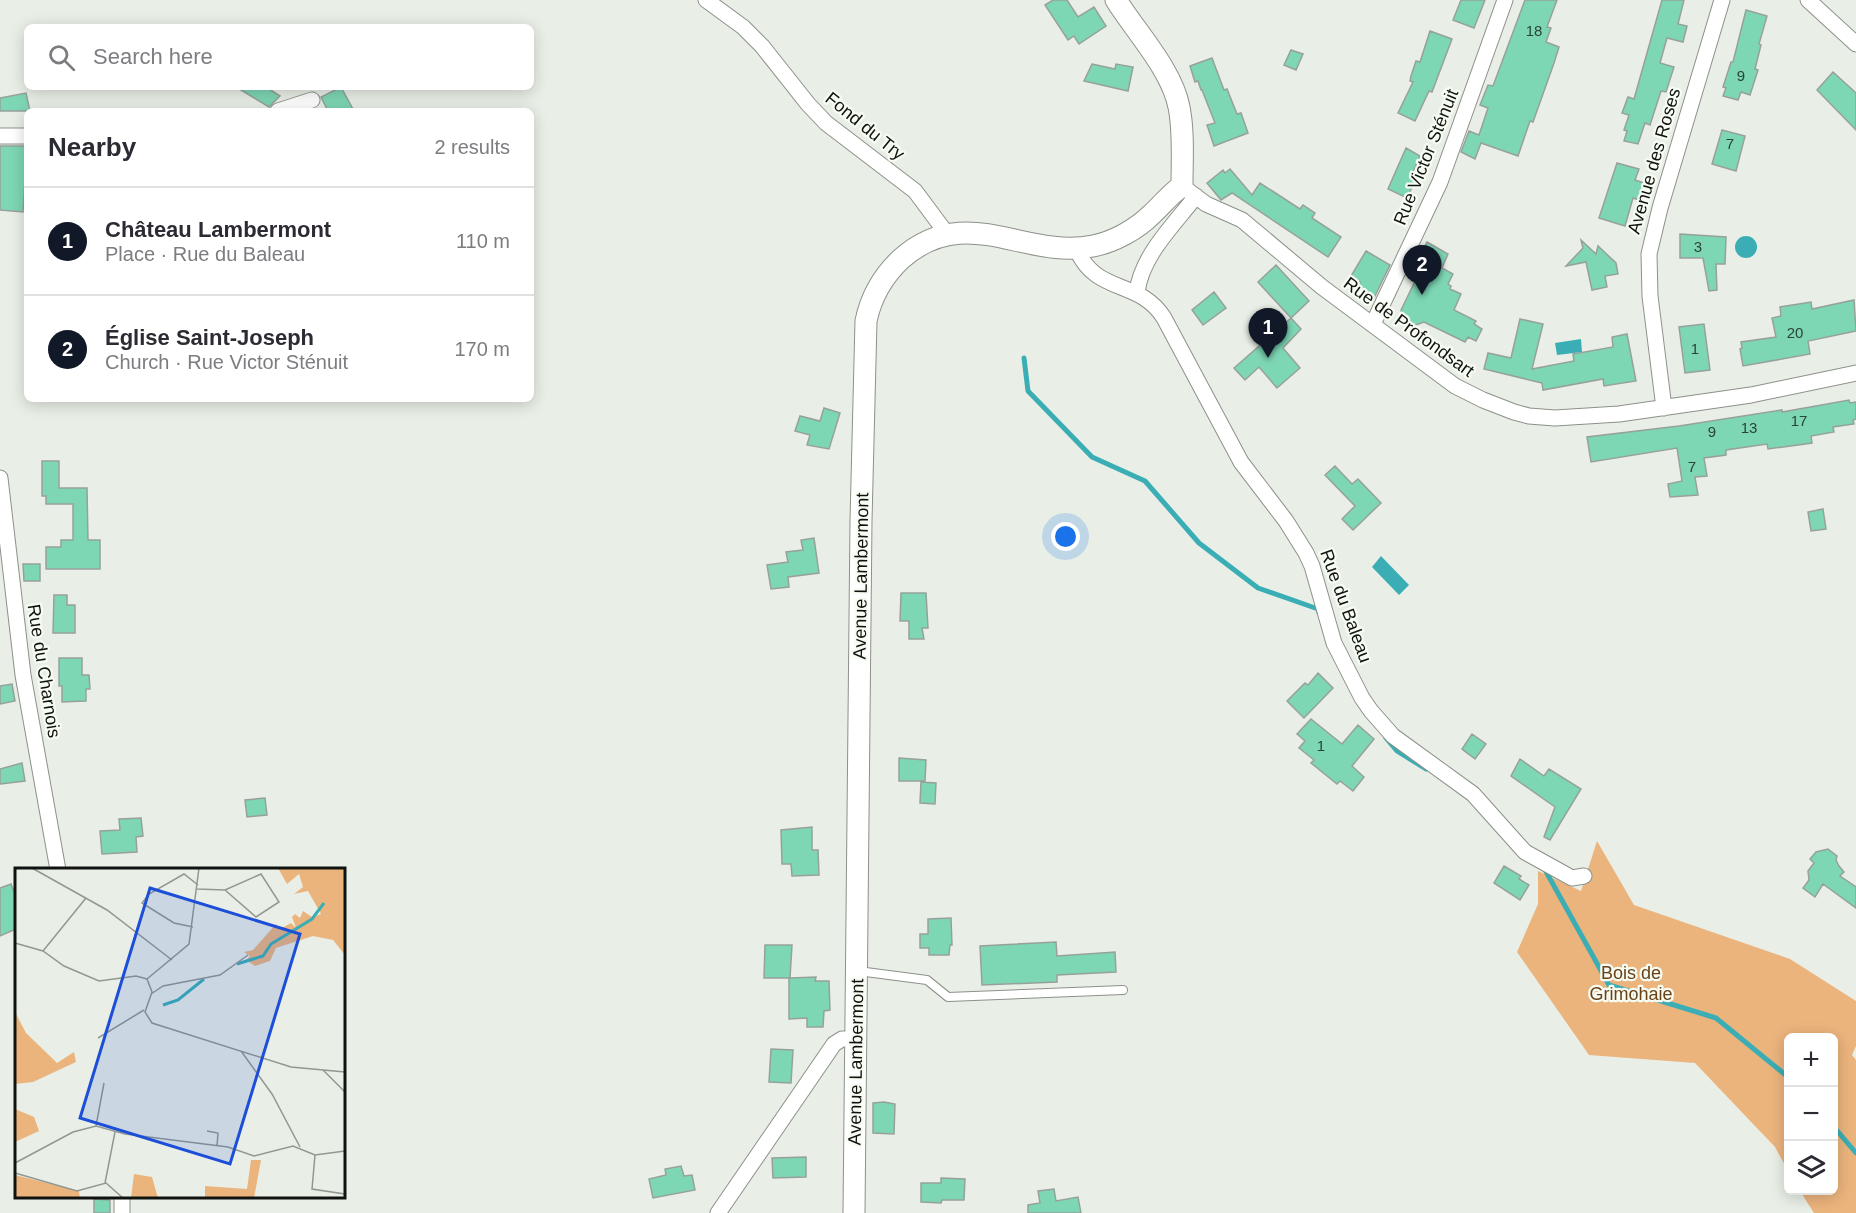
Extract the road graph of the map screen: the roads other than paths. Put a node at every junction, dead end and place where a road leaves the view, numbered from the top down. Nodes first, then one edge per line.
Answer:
1 (706, 0) edge
2 (1116, 0) edge
3 (1505, 0) edge
4 (1722, 0) edge
5 (1808, 0) edge
6 (1856, 44) edge
7 (312, 100) dead end
8 (287, 108) edge
9 (24, 135) edge
10 (0, 136) edge
11 (1189, 191) junction
12 (947, 234) junction
13 (1076, 248) junction
14 (1137, 292) junction
15 (1373, 324) junction
16 (1856, 373) edge
17 (1664, 408) junction
18 (0, 478) edge
19 (58, 868) edge
20 (1584, 876) dead end
21 (856, 971) junction
22 (1123, 990) dead end
23 (856, 1039) junction
24 (718, 1213) edge
25 (854, 1213) edge

1 - 12 street, Fond du Try
2 - 11 street
3 - 15 street, Rue Victor Sténuit
4 - 17 street, Avenue des Roses
5 - 6 street
7 - 8 street
9 - 10 street
11 - 13 street, Avenue Lambermont
11 - 14 street
11 - 15 street, Rue de Profondsart
12 - 13 street, Avenue Lambermont
12 - 21 street, Avenue Lambermont
13 - 14 street, Rue du Baleau
14 - 20 street, Rue du Baleau
15 - 17 street, Rue de Profondsart
16 - 17 street, Rue de Profondsart
18 - 19 street, Rue du Charnois
21 - 22 lane
21 - 23 street, Avenue Lambermont
23 - 24 street
23 - 25 street, Avenue Lambermont

